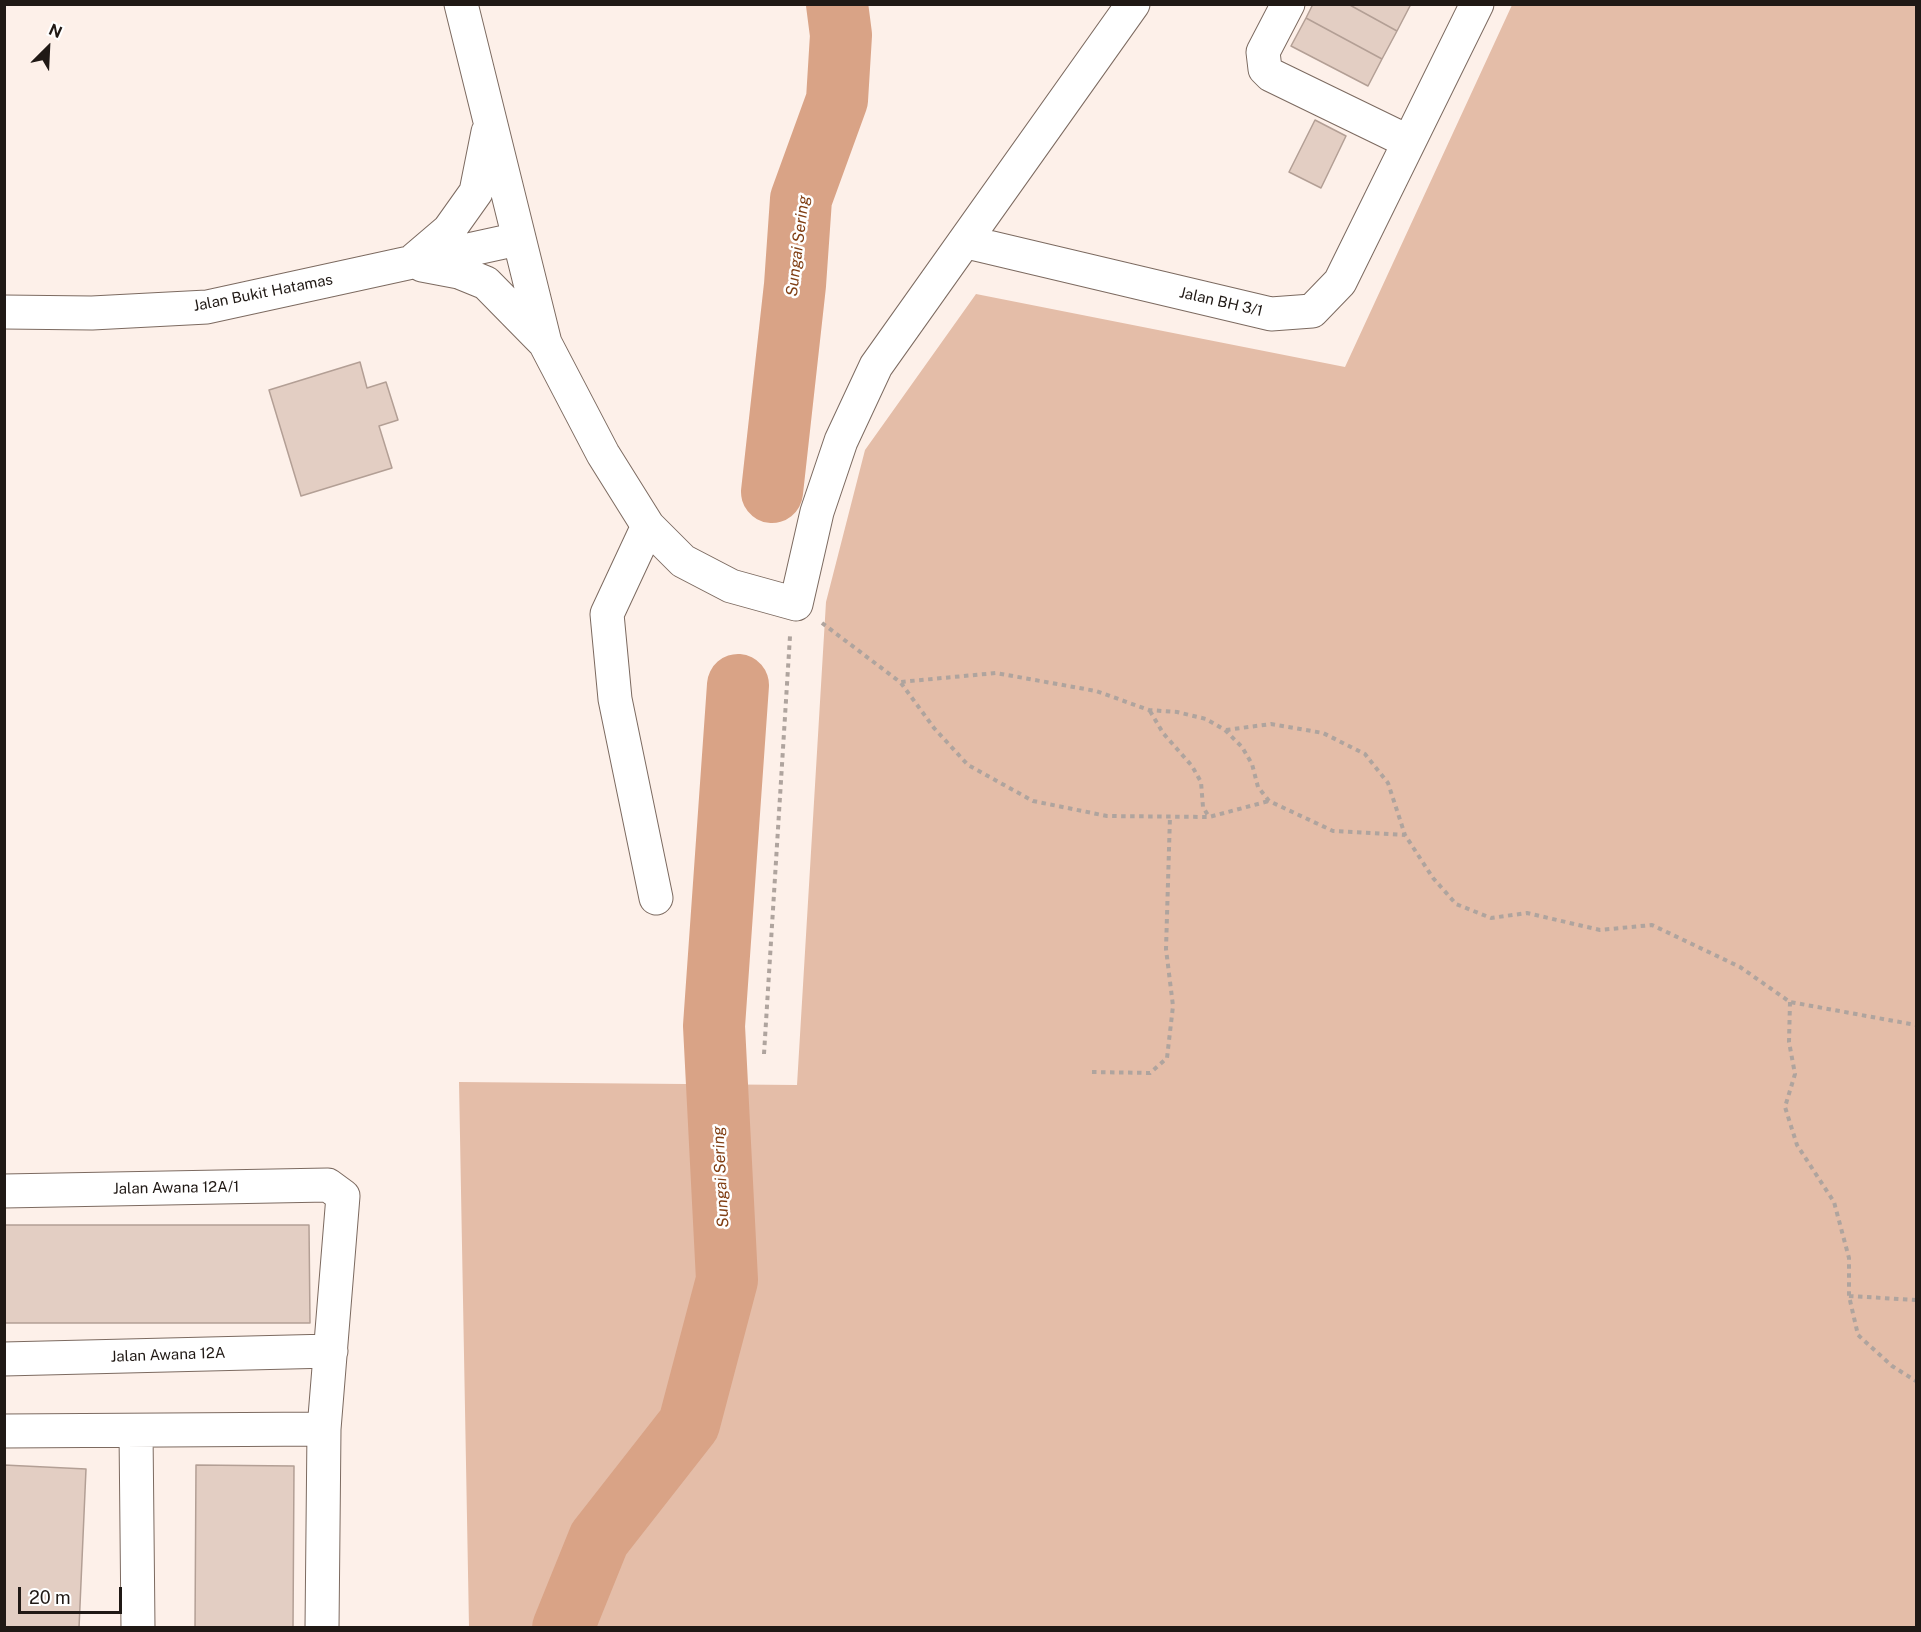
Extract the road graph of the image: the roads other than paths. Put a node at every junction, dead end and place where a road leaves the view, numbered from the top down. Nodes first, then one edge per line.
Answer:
1 (461, 4) edge
2 (1133, 4) edge
3 (1288, 4) edge
4 (1477, 4) edge
5 (491, 116) junction
6 (1409, 142) junction
7 (518, 239) junction
8 (967, 242) junction
9 (412, 262) junction
10 (4, 312) edge
11 (545, 343) junction
12 (648, 526) junction
13 (656, 898) dead end
14 (4, 1191) edge
15 (331, 1351) junction
16 (4, 1359) edge
17 (324, 1429) junction
18 (4, 1431) edge
19 (136, 1431) junction
20 (138, 1628) edge
21 (322, 1628) edge

1 - 5 street
2 - 8 street
3 - 6 street
4 - 6 street, Jalan BH 3/1
5 - 7 street
5 - 9 street
6 - 8 street, Jalan BH 3/1
7 - 9 street, Jalan Bukit Hatamas
7 - 11 street
8 - 12 street
9 - 10 street, Jalan Bukit Hatamas
9 - 11 street
11 - 12 street
12 - 13 street
14 - 15 street, Jalan Awana 12A/1
15 - 16 street, Jalan Awana 12A
15 - 17 street
17 - 19 street
17 - 21 street
18 - 19 street
19 - 20 street

